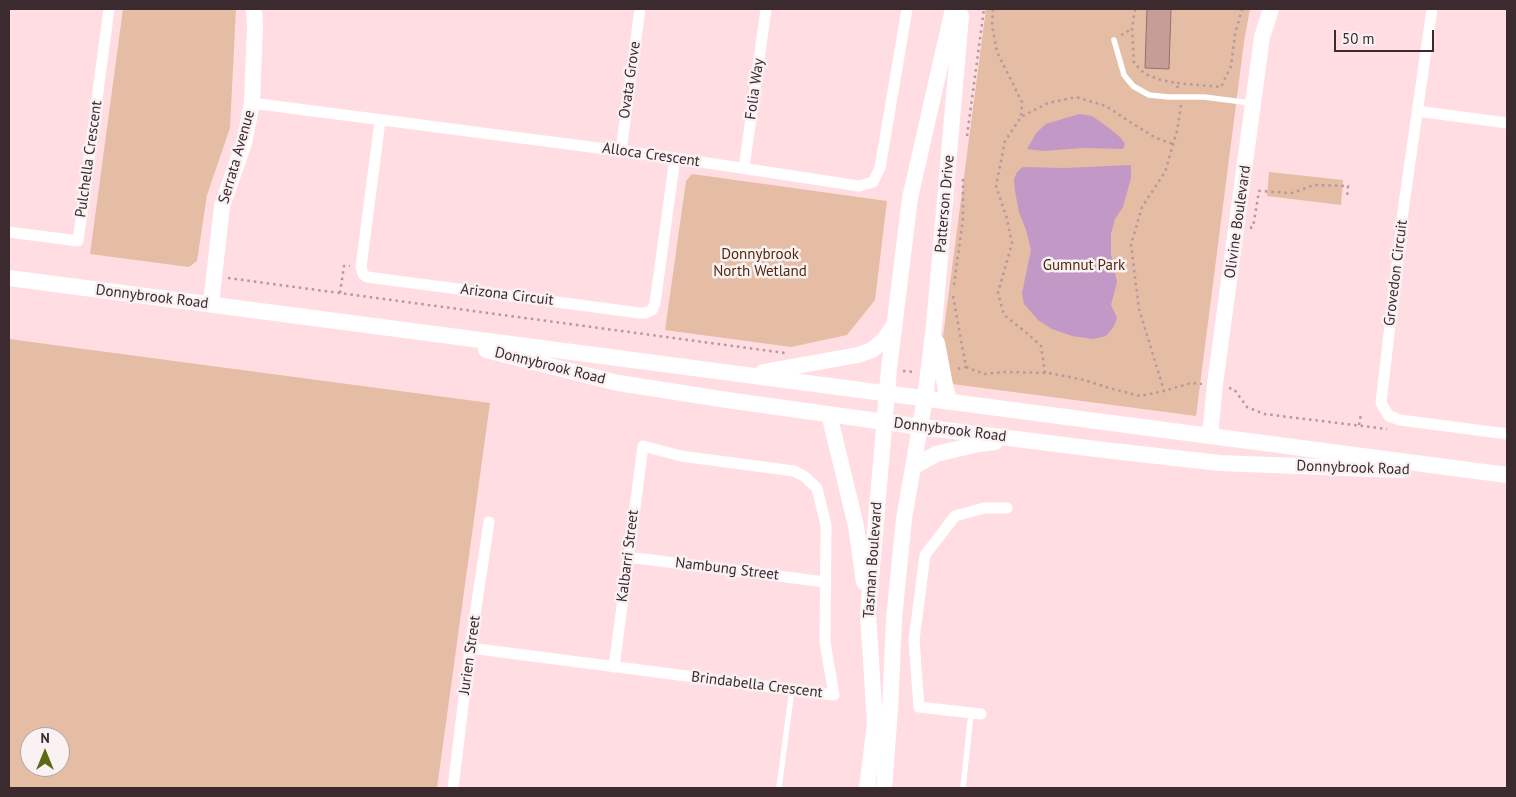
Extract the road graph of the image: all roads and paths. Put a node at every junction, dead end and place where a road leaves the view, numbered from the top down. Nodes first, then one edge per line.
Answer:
1 (109, 9) edge
2 (254, 9) edge
3 (640, 9) edge
4 (766, 9) edge
5 (907, 9) edge
6 (953, 9) edge
7 (962, 9) edge
8 (984, 9) edge
9 (993, 9) edge
10 (1135, 9) edge
11 (1271, 9) edge
12 (1432, 9) edge
13 (1114, 40) dead end
14 (1176, 84) dead end
15 (252, 103) junction
16 (1253, 103) junction
17 (1417, 111) junction
18 (1021, 117) junction
19 (380, 121) junction
20 (1507, 123) edge
21 (1173, 144) dead end
22 (965, 145) dead end
23 (621, 151) junction
24 (674, 158) junction
25 (744, 168) junction
26 (963, 173) dead end
27 (1348, 197) dead end
28 (1237, 229) junction
29 (9, 232) edge
30 (361, 267) junction
31 (214, 276) junction
32 (9, 278) edge
33 (954, 285) dead end
34 (340, 293) junction
35 (952, 294) dead end
36 (211, 304) junction
37 (894, 326) junction
38 (934, 326) junction
39 (414, 331) junction
40 (958, 331) dead end
41 (788, 353) dead end
42 (966, 367) dead end
43 (889, 369) junction
44 (1045, 373) junction
45 (928, 374) junction
46 (746, 375) junction
47 (1164, 391) dead end
48 (886, 394) junction
49 (925, 398) junction
50 (950, 402) junction
51 (829, 414) junction
52 (1361, 414) dead end
53 (883, 422) junction
54 (1359, 426) dead end
55 (921, 427) junction
56 (1507, 434) edge
57 (1210, 436) junction
58 (1020, 439) junction
59 (643, 446) joint
60 (913, 467) junction
61 (1500, 474) edge
62 (1007, 508) dead end
63 (489, 522) dead end
64 (628, 557) junction
65 (825, 582) junction
66 (868, 614) junction
67 (470, 648) junction
68 (614, 667) junction
69 (792, 689) junction
70 (976, 713) joint
71 (453, 788) edge
72 (779, 788) edge
73 (866, 788) edge
74 (884, 788) edge
75 (963, 788) edge

1 - 29 street, Pulchella Crescent
2 - 15 main road, Serrata Avenue
3 - 23 street, Ovata Grove
4 - 25 street, Folia Way
5 - 25 street, Alloca Crescent
6 - 37 main road, Patterson Drive
7 - 38 main road, Patterson Drive
8 - 22 path
9 - 18 path
10 - 14 path
11 - 16 main road, Olivine Boulevard
12 - 17 street, Grovedon Circuit
13 - 16 lane
15 - 19 street, Alloca Crescent
15 - 31 main road, Serrata Avenue
16 - 28 main road, Olivine Boulevard
17 - 20 street
17 - 56 street, Grovedon Circuit
18 - 21 path
18 - 44 path
19 - 23 street, Alloca Crescent
19 - 30 street
23 - 24 street, Alloca Crescent
24 - 25 street, Alloca Crescent
24 - 30 street, Arizona Circuit
26 - 33 path
27 - 28 path
28 - 57 main road, Olivine Boulevard
30 - 34 path
31 - 34 path
31 - 36 main road, Serrata Avenue
32 - 36 main road, Donnybrook Road
34 - 41 path
35 - 40 path
36 - 39 main road, Donnybrook Road
37 - 43 main road, Patterson Drive
37 - 46 main road
38 - 45 main road, Patterson Drive
38 - 50 main road
39 - 46 main road, Donnybrook Road
39 - 51 main road, Donnybrook Road
42 - 44 path
43 - 45 path
43 - 48 main road, Patterson Drive
44 - 47 path
45 - 49 main road, Patterson Drive
46 - 48 main road, Donnybrook Road
48 - 49 main road, Donnybrook Road
48 - 53 main road, Tasman Boulevard
49 - 50 main road, Donnybrook Road
49 - 55 main road, Patterson Drive
50 - 57 main road, Donnybrook Road
51 - 53 main road, Donnybrook Road
51 - 66 main road
52 - 54 path
53 - 55 main road, Donnybrook Road
53 - 66 main road, Tasman Boulevard
55 - 58 main road, Donnybrook Road
55 - 60 main road, Tasman Boulevard
57 - 61 main road, Donnybrook Road
58 - 60 main road
58 - 61 main road, Donnybrook Road
59 - 64 street, Kalbarri Street
59 - 65 street, Brindabella Crescent
60 - 74 main road, Tasman Boulevard
62 - 70 street
63 - 67 street, Jurien Street
64 - 65 street, Nambung Street
64 - 68 street, Kalbarri Street
65 - 69 street, Brindabella Crescent
66 - 73 main road, Tasman Boulevard
67 - 68 street, Brindabella Crescent
67 - 71 street, Jurien Street
68 - 69 street, Brindabella Crescent
69 - 72 lane
70 - 75 lane

